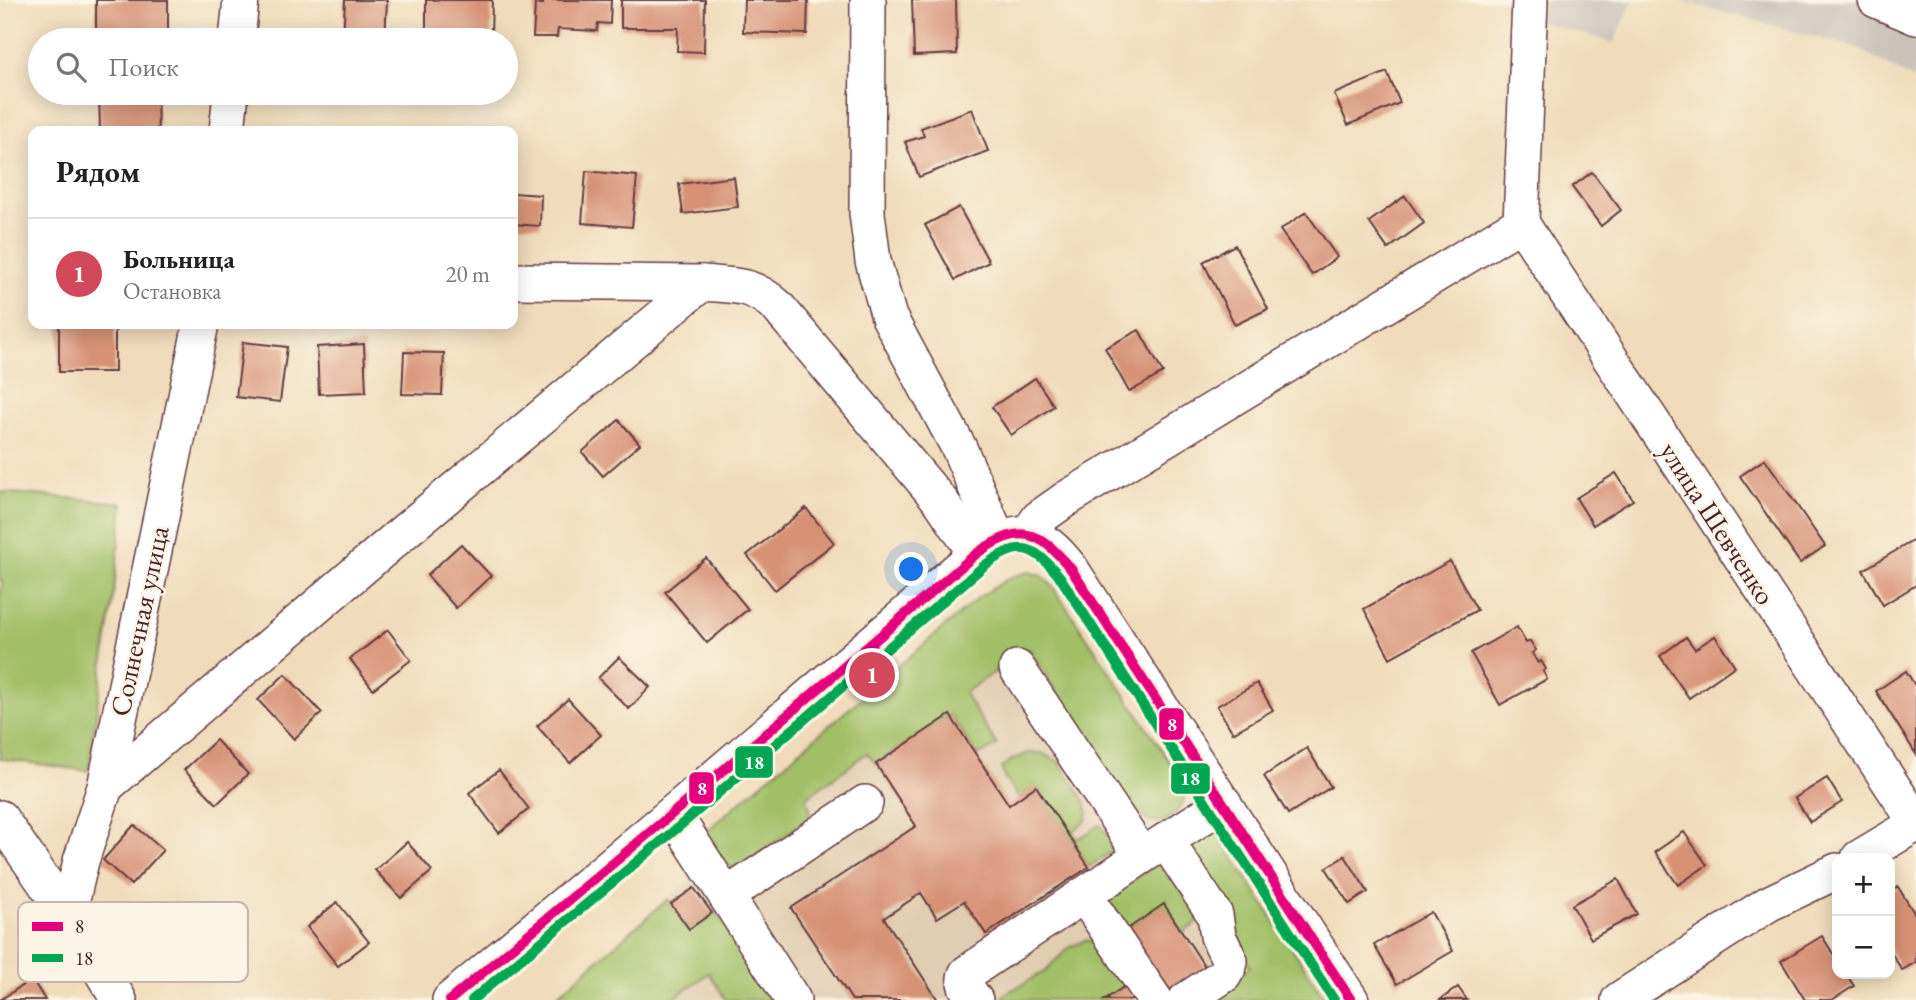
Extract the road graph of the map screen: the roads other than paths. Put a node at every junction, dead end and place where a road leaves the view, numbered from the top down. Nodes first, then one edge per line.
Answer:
1 (242, 0) edge
2 (868, 0) edge
3 (1530, 0) edge
4 (1876, 0) edge
5 (1916, 17) edge
6 (238, 28) edge
7 (230, 105) edge
8 (228, 126) edge
9 (1521, 223) junction
10 (518, 281) edge
11 (702, 284) junction
12 (200, 329) edge
13 (1001, 542) junction
14 (1017, 668) dead end
15 (105, 787) junction
16 (865, 803) dead end
17 (1224, 803) junction
18 (673, 813) junction
19 (0, 818) edge
20 (1916, 823) edge
21 (1154, 848) junction
22 (1867, 853) edge
23 (1832, 873) edge
24 (1084, 895) junction
25 (726, 896) junction
26 (58, 902) edge
27 (71, 902) edge
28 (108, 982) edge
29 (119, 1000) edge
30 (450, 1000) edge
31 (793, 1000) edge
32 (975, 1000) edge
33 (1155, 1000) edge
34 (1186, 1000) edge
35 (1351, 1000) edge
36 (1619, 1000) edge

1 - 6 street
2 - 13 street
3 - 9 street
4 - 5 street
7 - 8 street
9 - 13 street
9 - 20 street, улица Шевченко
10 - 11 street
11 - 13 street
11 - 15 street
12 - 15 street, Солнечная улица
13 - 17 street
13 - 18 street
14 - 21 street
15 - 27 street, Солнечная улица
16 - 25 street
17 - 21 street
17 - 35 street
18 - 25 street
18 - 30 street
19 - 26 street
20 - 22 street
21 - 24 street
21 - 34 street
23 - 36 street
24 - 32 street
24 - 33 street
25 - 31 street
28 - 29 street

